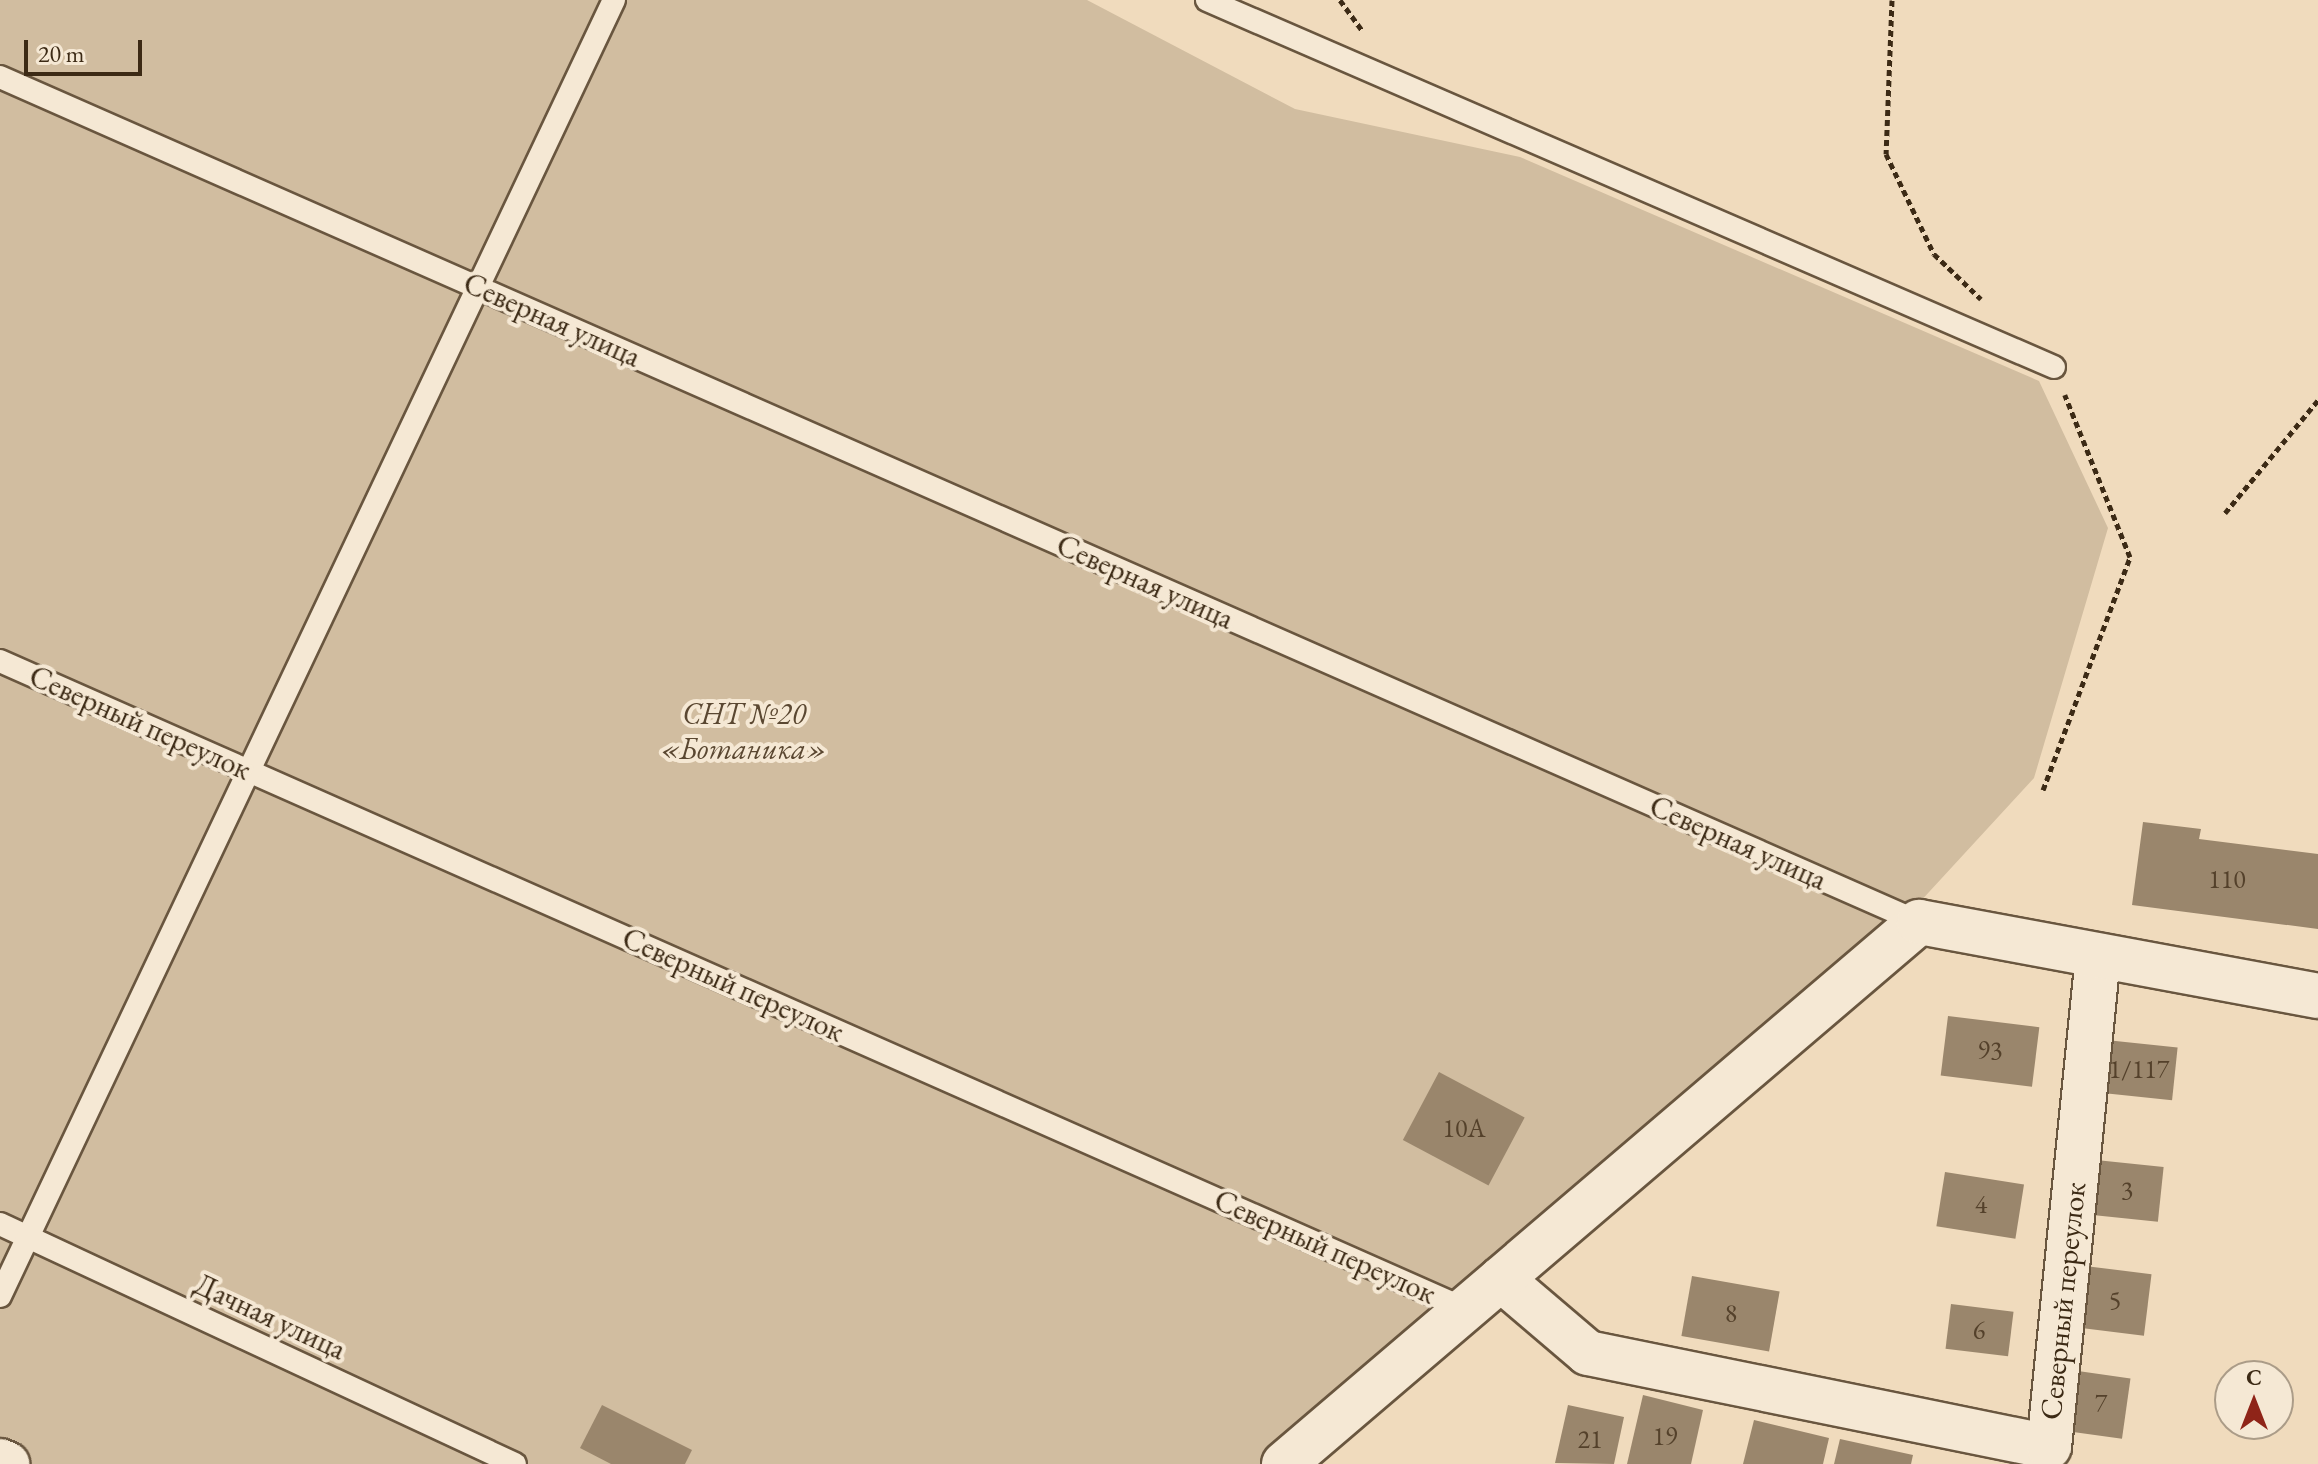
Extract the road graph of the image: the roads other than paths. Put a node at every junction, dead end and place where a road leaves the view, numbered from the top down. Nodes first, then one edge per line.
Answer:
1 (614, 0) edge
2 (1207, 0) edge
3 (0, 77) edge
4 (478, 288) junction
5 (2054, 367) road end
6 (0, 661) edge
7 (249, 771) junction
8 (1919, 922) junction
9 (2098, 955) junction
10 (2318, 996) edge
11 (0, 1224) edge
12 (28, 1237) junction
13 (1501, 1279) junction
14 (0, 1296) edge
15 (1465, 1309) junction
16 (0, 1461) edge
17 (7, 1464) edge
18 (515, 1464) edge
19 (1284, 1464) edge

1 - 4 lane
2 - 5 lane
3 - 4 lane, Северная улица
4 - 7 lane
4 - 8 lane, Северная улица
6 - 7 lane, Северный переулок
7 - 12 lane
7 - 15 lane, Северный переулок
8 - 9 street, Северная улица
8 - 13 street
9 - 10 street, Северная улица
9 - 13 street, Северный переулок
11 - 12 lane, Дачная улица
12 - 14 lane
12 - 18 lane, Дачная улица
13 - 15 street
15 - 19 street
16 - 17 street

